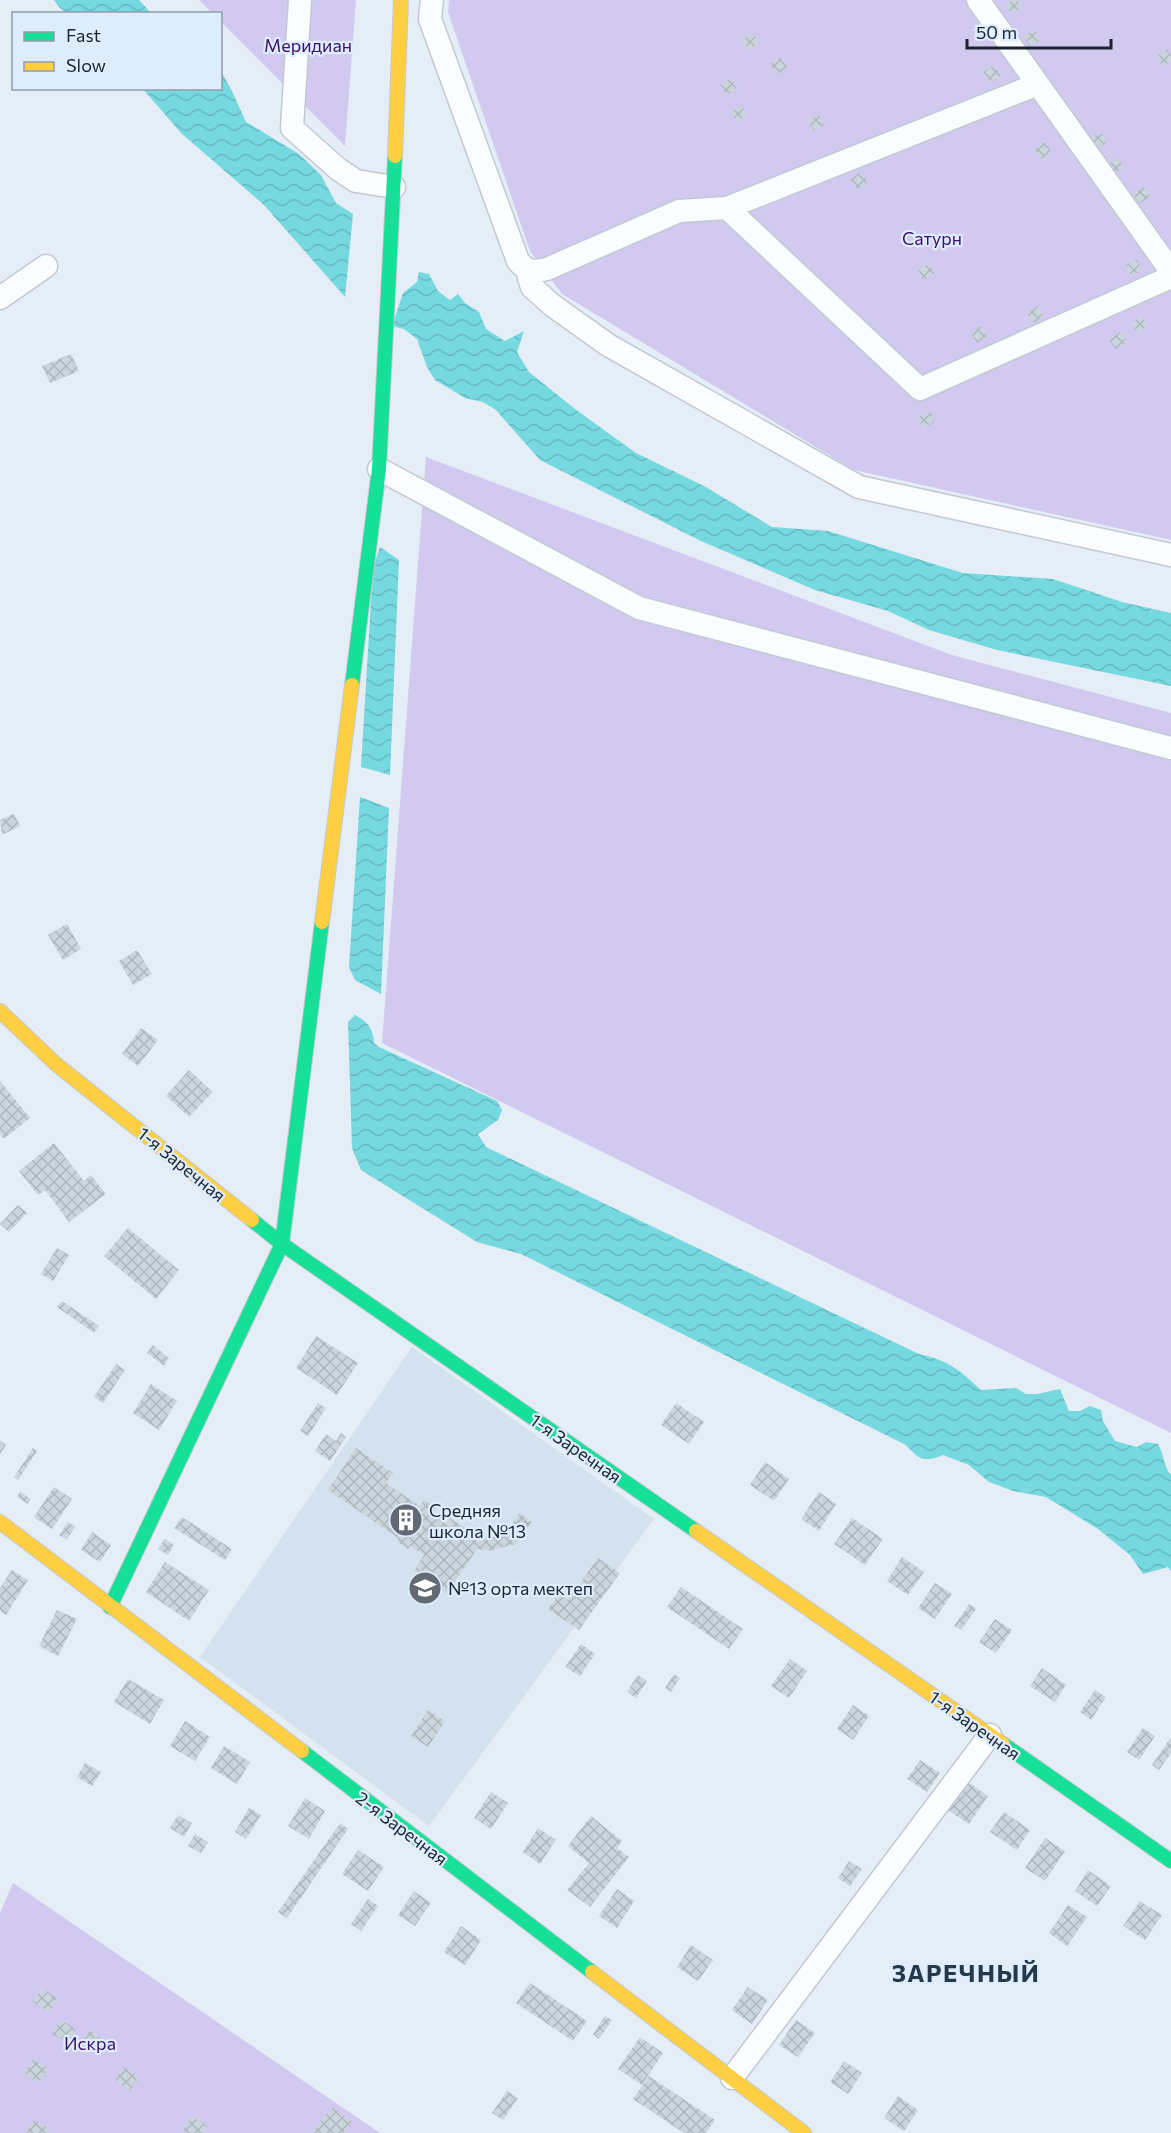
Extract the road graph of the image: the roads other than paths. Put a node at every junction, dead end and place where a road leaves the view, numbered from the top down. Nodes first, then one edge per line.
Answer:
1 (300, 0) edge
2 (401, 0) edge
3 (432, 0) edge
4 (978, 0) edge
5 (1038, 84) junction
6 (394, 187) junction
7 (727, 208) junction
8 (46, 266) dead end
9 (529, 271) junction
10 (1170, 279) edge
11 (0, 298) edge
12 (378, 469) junction
13 (1171, 555) edge
14 (1171, 748) edge
15 (0, 1011) edge
16 (282, 1244) junction
17 (0, 1522) edge
18 (110, 1607) junction
19 (990, 1735) junction
20 (1171, 1861) edge
21 (732, 2078) junction
22 (804, 2133) edge

1 - 6 street
2 - 6 street
3 - 9 street
4 - 5 street
5 - 7 street
5 - 10 street
6 - 12 street
7 - 9 street
7 - 10 street
8 - 11 street
9 - 13 street
12 - 14 street
12 - 16 street
15 - 16 street, 1-я Заречная
16 - 18 street
16 - 19 street, 1-я Заречная
17 - 18 street, 2-я Заречная
18 - 21 street, 2-я Заречная
19 - 20 street, 1-я Заречная
19 - 21 street
21 - 22 street, 2-я Заречная

